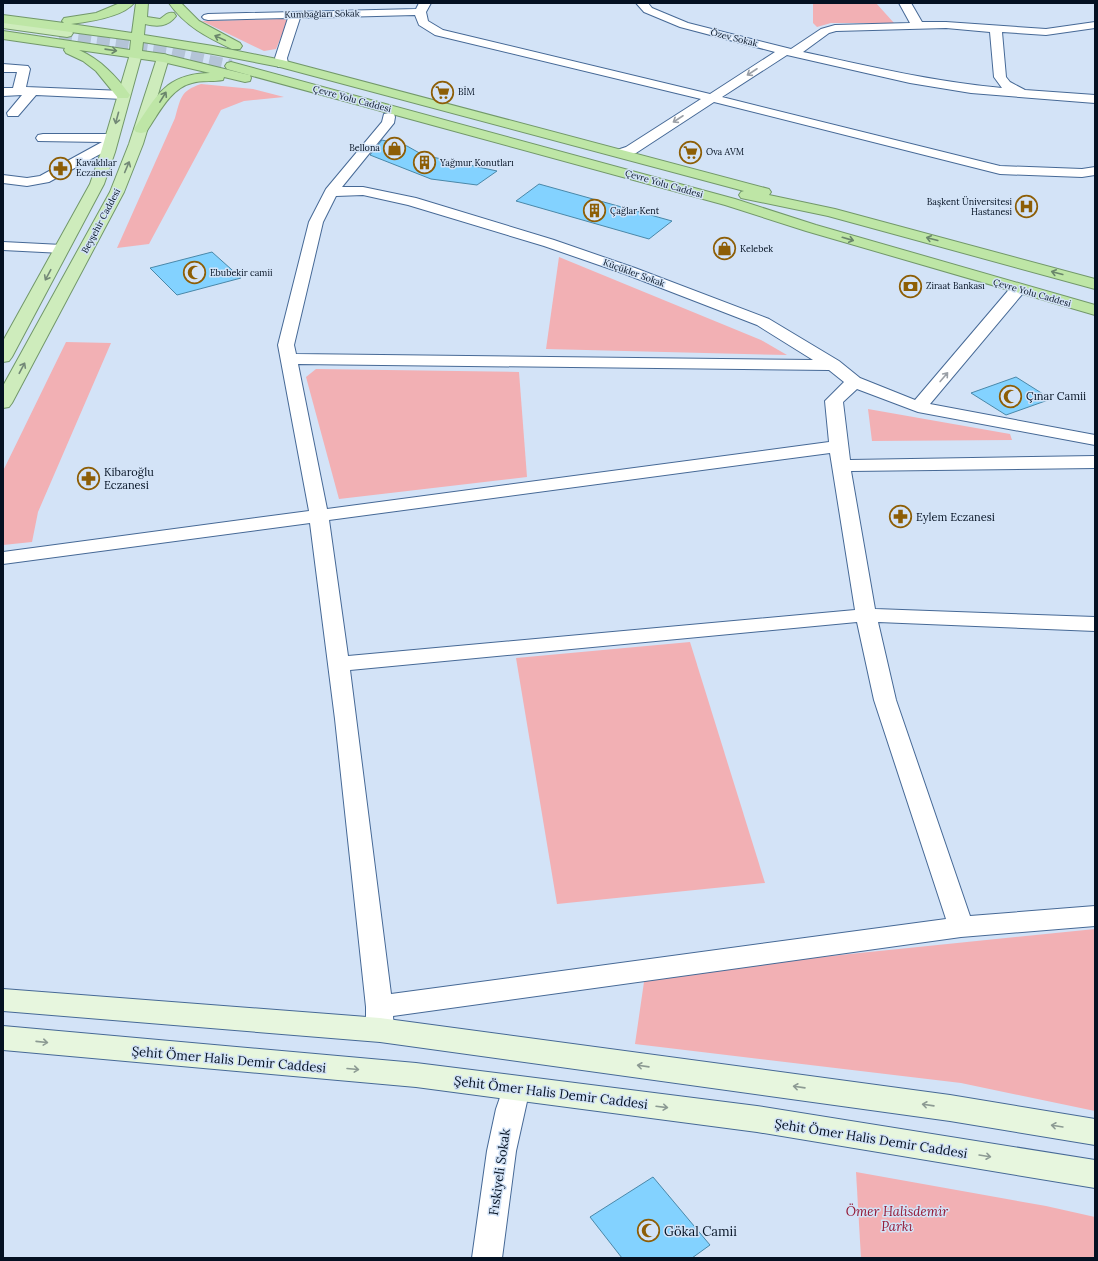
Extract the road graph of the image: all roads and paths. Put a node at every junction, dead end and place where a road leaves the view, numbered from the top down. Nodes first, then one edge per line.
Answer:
1 (128, 3) edge
2 (142, 3) edge
3 (170, 3) edge
4 (175, 3) edge
5 (407, 3) edge
6 (642, 3) edge
7 (905, 3) edge
8 (423, 8) edge
9 (295, 15) junction
10 (141, 16) junction
11 (170, 16) junction
12 (208, 17) dead end
13 (3, 19) edge
14 (36, 23) junction
15 (3, 24) edge
16 (1095, 25) edge
17 (918, 26) junction
18 (996, 29) junction
19 (3, 30) edge
20 (89, 30) junction
21 (3, 35) edge
22 (138, 38) junction
23 (60, 39) junction
24 (168, 42) junction
25 (136, 54) junction
26 (792, 56) junction
27 (163, 58) junction
28 (239, 61) junction
29 (282, 64) junction
30 (3, 68) edge
31 (216, 70) junction
32 (155, 79) junction
33 (128, 80) junction
34 (280, 88) junction
35 (19, 91) junction
36 (33, 91) junction
37 (3, 92) edge
38 (742, 94) dead end
39 (1025, 94) junction
40 (123, 95) junction
41 (711, 98) junction
42 (1095, 99) edge
43 (729, 102) junction
44 (717, 110) dead end
45 (13, 113) dead end
46 (389, 117) junction
47 (141, 129) junction
48 (43, 138) dead end
49 (111, 140) junction
50 (655, 151) dead end
51 (622, 154) junction
52 (642, 159) junction
53 (1095, 171) edge
54 (3, 179) edge
55 (331, 192) junction
56 (830, 212) junction
57 (811, 228) junction
58 (3, 246) edge
59 (62, 249) junction
60 (1095, 284) edge
61 (1018, 289) junction
62 (1095, 310) edge
63 (3, 357) edge
64 (289, 359) junction
65 (833, 365) junction
66 (854, 382) junction
67 (3, 403) edge
68 (918, 407) junction
69 (1095, 440) edge
70 (838, 446) junction
71 (1095, 462) edge
72 (842, 466) junction
73 (319, 515) junction
74 (3, 558) edge
75 (866, 615) junction
76 (1095, 624) edge
77 (339, 664) junction
78 (1095, 916) edge
79 (961, 928) junction
80 (3, 1000) edge
81 (380, 1018) junction
82 (3, 1038) edge
83 (516, 1088) junction
84 (1095, 1132) edge
85 (1095, 1174) edge
86 (487, 1258) edge

1 - 14 highway
2 - 10 highway, Beyşehir Caddesi
3 - 11 highway, Beyşehir Caddesi
29 -> 4 highway
5 - 8 street
6 - 26 street, Özev Sokak
7 - 17 street
8 - 9 street, Kumbağları Sokak
8 - 41 street
9 - 12 street, Kumbağları Sokak
9 - 29 street
10 - 11 highway
10 - 22 highway, Beyşehir Caddesi
11 - 24 highway, Beyşehir Caddesi
13 - 14 highway
14 - 20 highway
15 - 23 main road
16 - 18 street
17 - 18 street
17 - 26 street
18 - 39 street
19 - 23 main road
20 - 22 highway
20 - 23 highway
21 - 23 highway
22 - 24 highway
22 - 25 highway, Beyşehir Caddesi
23 -> 25 highway
23 - 40 highway
24 - 27 highway, Beyşehir Caddesi
24 - 28 highway
25 - 27 highway
25 - 33 main road, Beyşehir Caddesi
26 - 39 street, Özev Sokak
26 -> 41 street
27 - 31 highway
27 - 32 main road, Beyşehir Caddesi
28 - 29 highway
28 - 31 highway
28 - 56 highway, Çevre Yolu Caddesi
28 - 57 highway, Çevre Yolu Caddesi
29 - 51 highway
30 - 35 street
31 - 34 highway
32 - 33 main road
32 - 47 main road, Beyşehir Caddesi
33 - 40 main road, Beyşehir Caddesi
34 - 46 highway
47 -> 34 highway
35 - 36 street
35 - 37 street
36 - 40 street
36 - 45 street
38 - 43 street
39 - 42 street, Özev Sokak
40 -> 49 main road, Beyşehir Caddesi
41 - 43 street
41 -> 51 street
43 - 44 street
43 - 53 street
46 - 55 street
46 - 57 highway
67 -> 47 main road, Beyşehir Caddesi
48 - 49 street
49 - 54 street
49 - 59 main road, Beyşehir Caddesi
50 - 52 street
51 - 52 highway
52 - 56 highway
55 - 64 street
55 - 65 street, Küçükler Sokak
60 -> 56 highway, Çevre Yolu Caddesi
57 -> 61 highway, Çevre Yolu Caddesi
58 - 59 street
59 -> 63 main road, Beyşehir Caddesi
61 - 62 highway, Çevre Yolu Caddesi
68 -> 61 street
64 - 65 street
64 - 73 street
65 - 66 street, Küçükler Sokak
66 - 68 street, Küçükler Sokak
66 - 70 street
68 - 69 street, Küçükler Sokak
70 - 72 street
70 - 73 street
71 - 72 street
72 - 75 street
73 - 74 street
73 - 77 street
75 - 76 street
75 - 77 street
75 - 79 street
77 - 81 street
78 - 79 street
79 - 81 street
80 - 81 main road
84 -> 81 main road
82 -> 83 main road, Şehit Ömer Halis Demir Caddesi
83 -> 85 main road, Şehit Ömer Halis Demir Caddesi
83 - 86 street, Fıskiyeli Sokak

